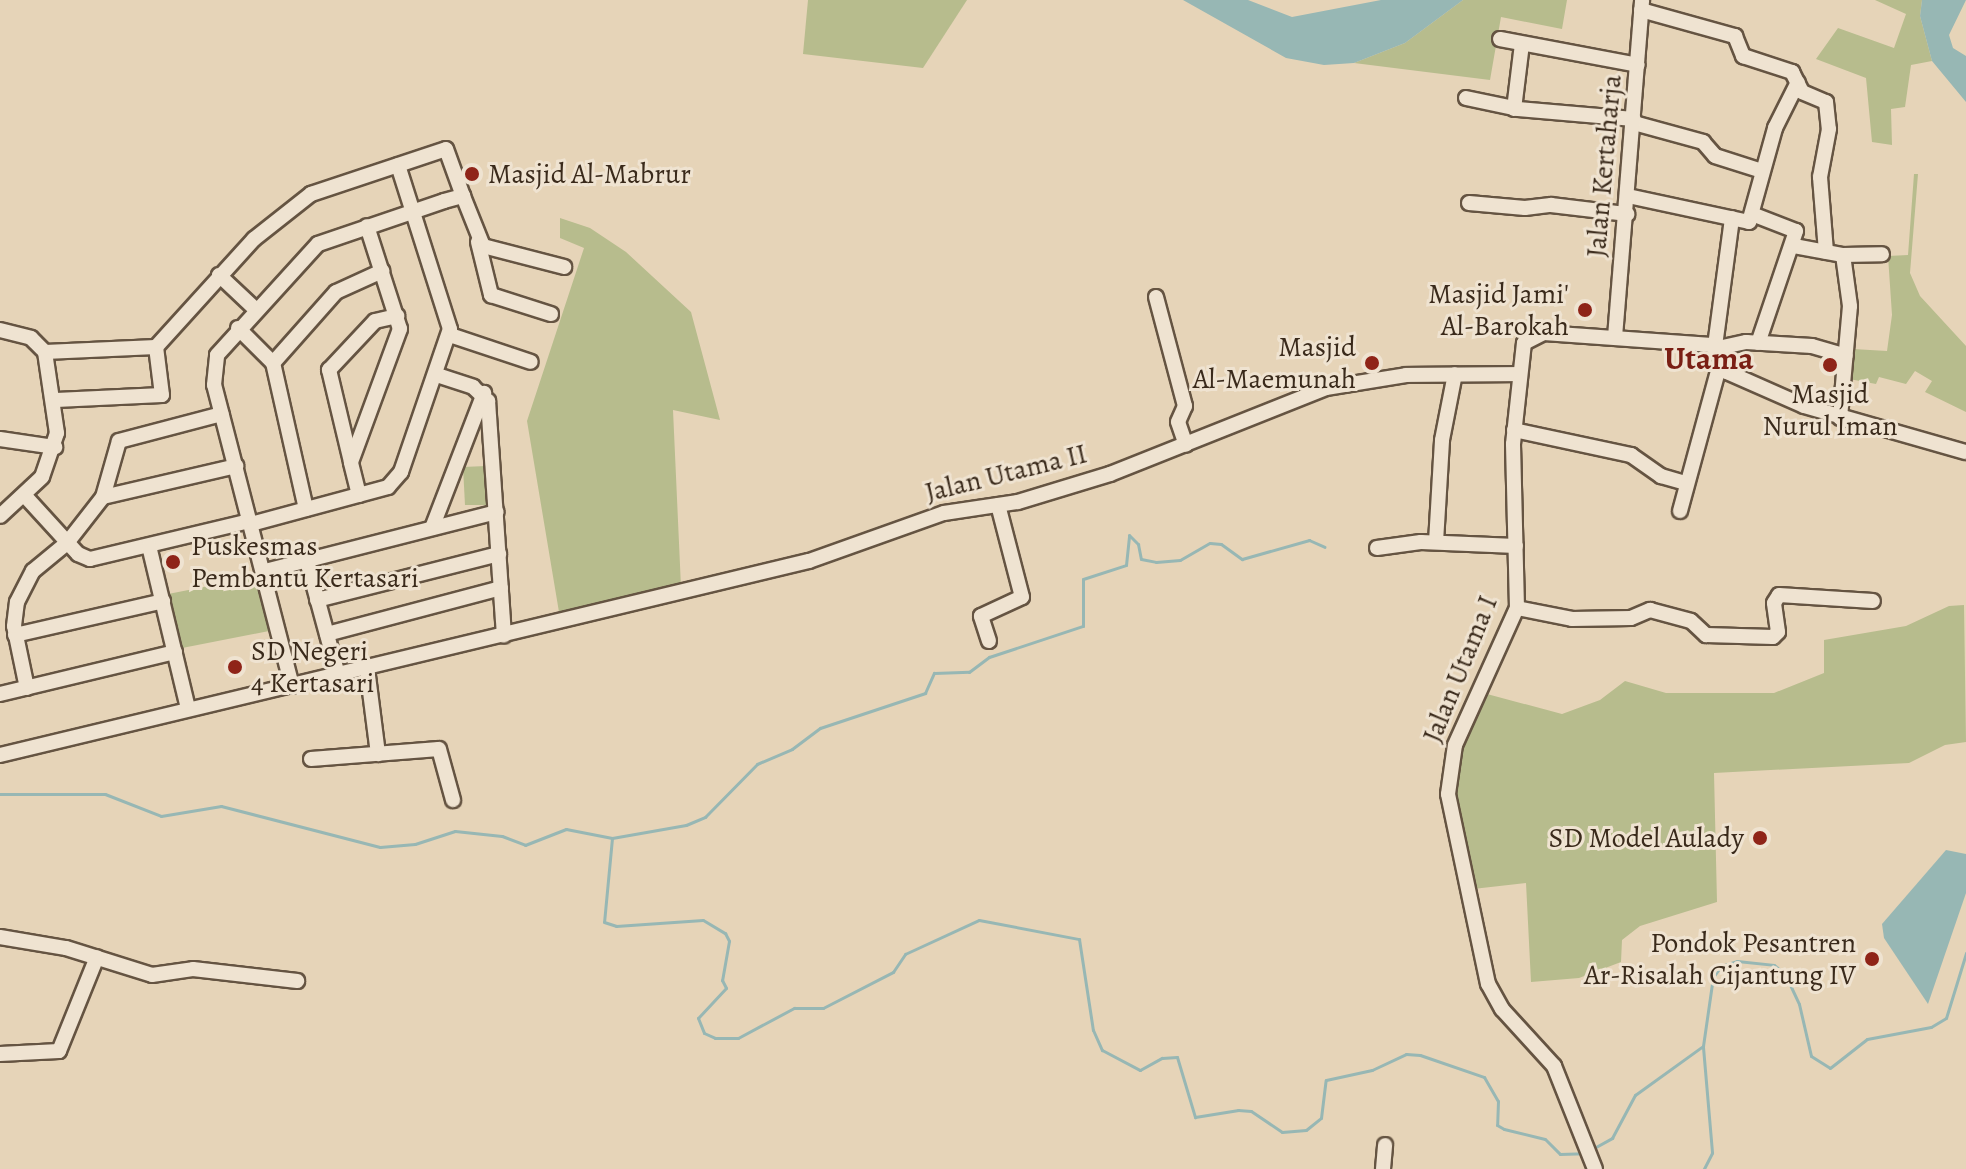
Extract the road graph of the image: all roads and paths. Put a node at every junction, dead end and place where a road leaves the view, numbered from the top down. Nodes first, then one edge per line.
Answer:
1 (1641, 5) edge
2 (1500, 39) dead end
3 (1522, 44) junction
4 (1638, 65) junction
5 (1798, 82) junction
6 (1466, 98) dead end
7 (1514, 109) junction
8 (1634, 121) junction
9 (398, 165) junction
10 (1762, 171) junction
11 (463, 196) junction
12 (1628, 196) junction
13 (1469, 203) dead end
14 (415, 210) junction
15 (1627, 214) junction
16 (1752, 214) junction
17 (1732, 218) junction
18 (367, 226) junction
19 (478, 242) junction
20 (1794, 246) junction
21 (1826, 252) junction
22 (1882, 254) dead end
23 (1843, 255) junction
24 (564, 267) dead end
25 (382, 271) junction
26 (219, 275) junction
27 (1156, 297) dead end
28 (254, 308) junction
29 (551, 314) dead end
30 (397, 316) junction
31 (238, 328) junction
32 (0, 330) edge
33 (450, 335) junction
34 (1615, 337) junction
35 (1758, 343) junction
36 (156, 347) junction
37 (1718, 351) junction
38 (45, 352) junction
39 (1846, 356) junction
40 (531, 362) dead end
41 (273, 363) junction
42 (1455, 374) junction
43 (1519, 374) junction
44 (437, 375) junction
45 (484, 393) junction
46 (56, 400) junction
47 (222, 414) junction
48 (1840, 418) junction
49 (1514, 430) junction
50 (0, 439) edge
51 (1185, 443) junction
52 (55, 447) junction
53 (1966, 452) edge
54 (351, 462) junction
55 (236, 466) junction
56 (1685, 483) junction
57 (359, 495) junction
58 (26, 497) junction
59 (103, 497) junction
60 (998, 505) junction
61 (306, 509) junction
62 (1680, 511) dead end
63 (497, 512) junction
64 (0, 516) edge
65 (250, 522) junction
66 (432, 528) junction
67 (1436, 542) junction
68 (67, 543) junction
69 (149, 546) junction
70 (1516, 546) junction
71 (1377, 548) dead end
72 (499, 554) junction
73 (307, 561) junction
74 (265, 571) junction
75 (501, 588) junction
76 (317, 600) junction
77 (163, 601) junction
78 (1873, 601) dead end
79 (1517, 608) junction
80 (327, 634) junction
81 (15, 635) junction
82 (504, 635) junction
83 (989, 641) dead end
84 (175, 652) junction
85 (367, 668) junction
86 (338, 675) junction
87 (292, 686) junction
88 (27, 688) junction
89 (0, 694) edge
90 (188, 708) junction
91 (378, 754) junction
92 (0, 755) edge
93 (311, 759) dead end
94 (453, 800) dead end
95 (0, 937) edge
96 (97, 957) junction
97 (297, 981) dead end
98 (0, 1054) edge
99 (1385, 1145) dead end
100 (1592, 1159) edge
101 (1383, 1169) edge

1 - 4 street, Jalan Kertaharja
1 - 5 street
2 - 3 street
3 - 4 street
3 - 7 street
4 - 8 street, Jalan Kertaharja
5 - 10 street
5 - 21 street
6 - 7 street
7 - 8 street
8 - 10 street
8 - 12 street, Jalan Kertaharja
9 - 11 street
9 - 14 street
9 - 26 street
10 - 16 street
11 - 14 street
11 - 19 street
12 - 15 street, Jalan Kertaharja
12 - 17 street
13 - 15 street
14 - 18 street
14 - 33 street
15 - 34 street, Jalan Kertaharja
16 - 17 street
16 - 20 street
17 - 37 street
18 - 25 street
18 - 28 street
19 - 24 street
19 - 29 street
20 - 21 street
20 - 35 street
21 - 23 street
22 - 23 street
23 - 39 street
25 - 30 street
25 - 41 street
26 - 28 street
26 - 36 street
27 - 51 street
28 - 31 street
30 - 54 street
30 - 54 street
31 - 41 street
31 - 47 street
32 - 38 street
33 - 40 street
33 - 44 street
34 - 37 street, Jalan Utama I
34 - 43 street, Jalan Utama I
35 - 37 street, Jalan Utama I
35 - 39 street, Jalan Utama I
36 - 38 street
36 - 46 street
37 - 48 street
37 - 56 street
38 - 46 street
39 - 48 street
41 - 61 street
42 - 43 street, Jalan Utama II
42 - 51 street, Jalan Utama II
42 - 67 street
43 - 49 street, Jalan Utama I
44 - 45 street
44 - 57 street
45 - 63 street
45 - 66 street
46 - 52 street
47 - 55 street
47 - 59 street
48 - 53 street
49 - 56 street
49 - 70 street, Jalan Utama I
50 - 52 street
51 - 60 street, Jalan Utama II
52 - 58 street
54 - 57 street
55 - 59 street
55 - 65 street
56 - 62 street
57 - 61 street
58 - 64 street
58 - 68 street
59 - 68 street
60 - 82 street, Jalan Utama II
60 - 83 street
61 - 65 street
63 - 66 street
63 - 72 street
65 - 69 street
65 - 74 street
66 - 73 street
67 - 70 street
67 - 71 street
68 - 69 street
68 - 81 street
69 - 77 street
70 - 79 street, Jalan Utama I
72 - 75 street
72 - 76 street
73 - 74 street
73 - 76 street
74 - 87 street
75 - 80 street
75 - 82 street
76 - 80 street
77 - 81 street
77 - 84 street
78 - 79 street
79 - 100 street, Jalan Utama I
80 - 86 street
81 - 88 street
82 - 85 street, Jalan Utama II
84 - 88 street
84 - 90 street
85 - 86 street, Jalan Utama II
85 - 91 street
86 - 87 street, Jalan Utama II
87 - 90 street, Jalan Utama II
88 - 89 street
90 - 92 street, Jalan Utama II
91 - 93 street
91 - 94 street
95 - 96 street
96 - 97 street
96 - 98 street
99 - 101 street

